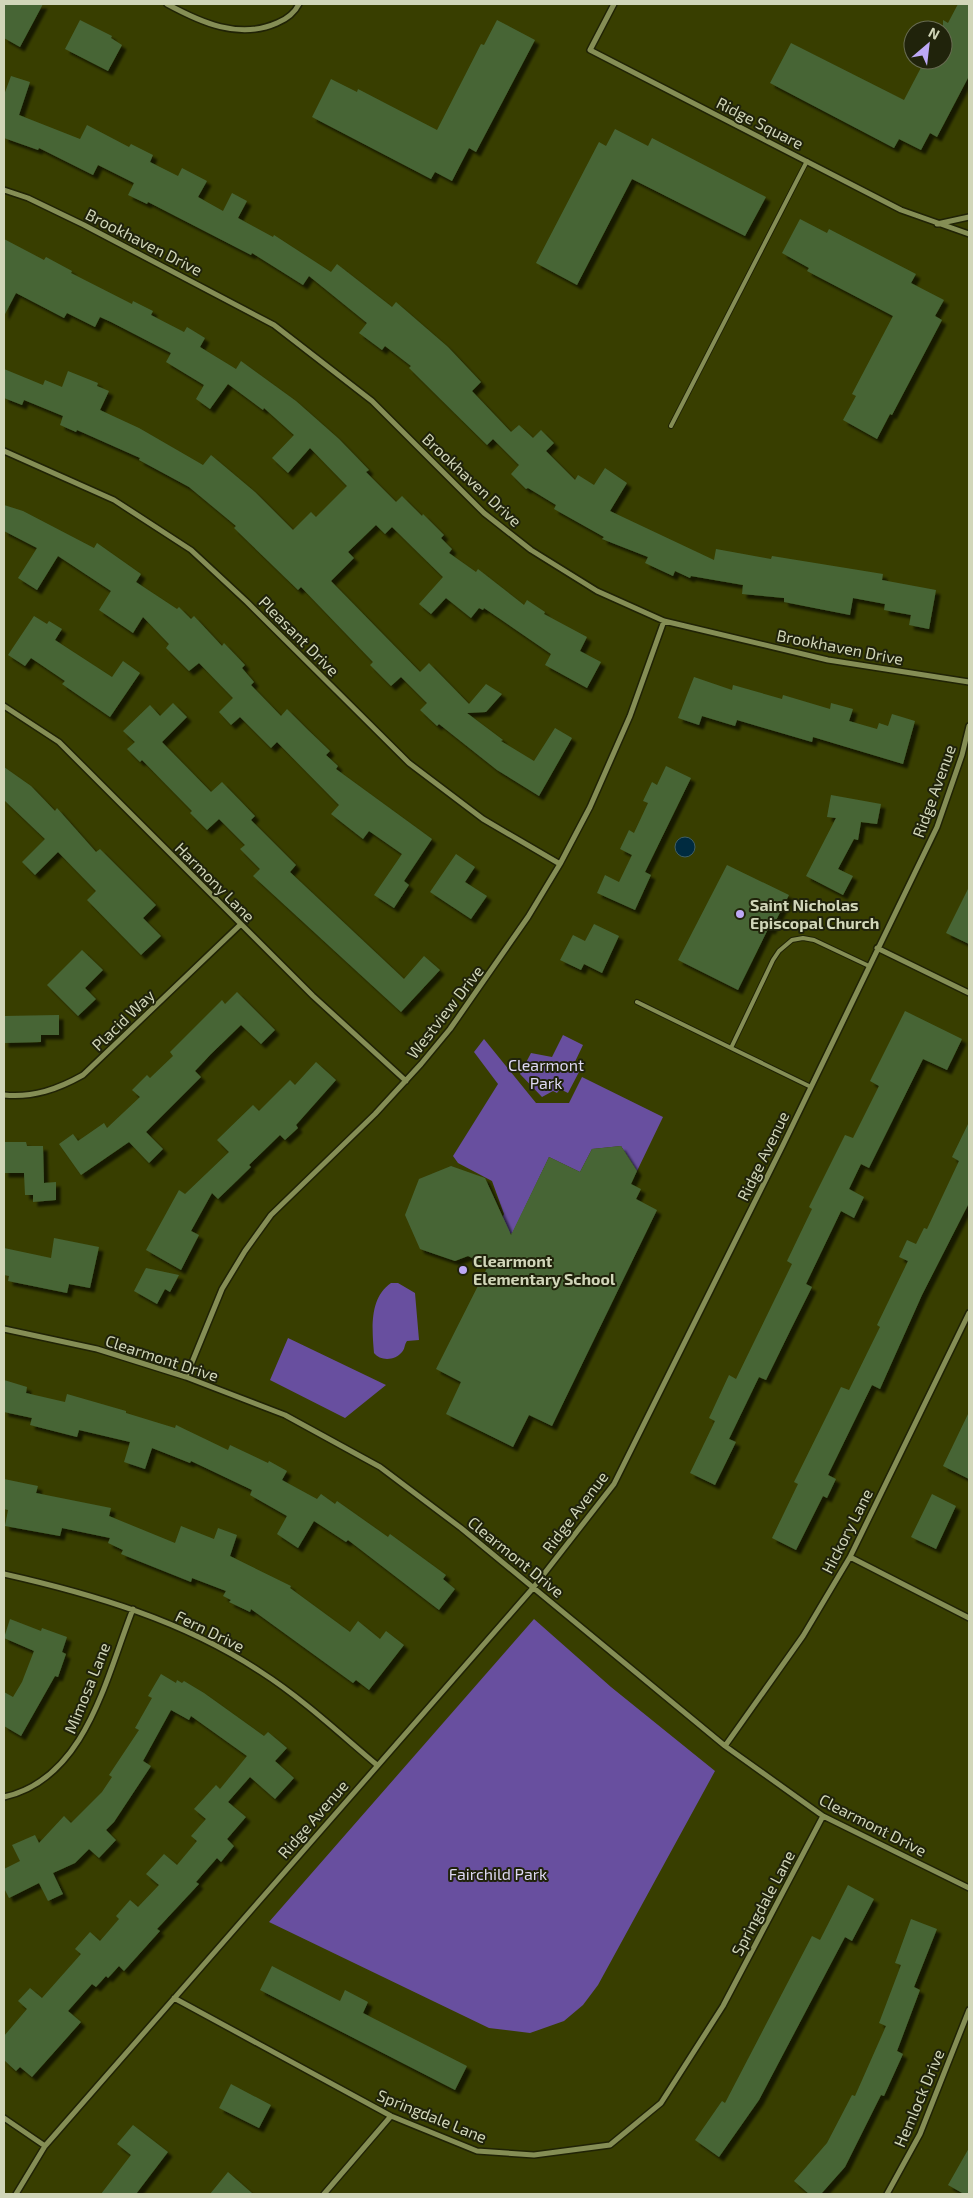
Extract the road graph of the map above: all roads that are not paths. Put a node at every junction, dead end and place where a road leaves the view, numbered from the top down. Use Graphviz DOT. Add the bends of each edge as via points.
graph roads {
  1 [pos="167,4"];
  2 [pos="299,4"];
  3 [pos="614,4"];
  4 [pos="807,161"];
  5 [pos="4,190"];
  6 [pos="969,217"];
  7 [pos="936,224"];
  8 [pos="969,234"];
  9 [pos="671,426"];
  10 [pos="4,451"];
  11 [pos="664,621"];
  12 [pos="969,682"];
  13 [pos="4,706"];
  14 [pos="969,726"];
  15 [pos="560,864"];
  16 [pos="240,925"];
  17 [pos="877,948"];
  18 [pos="869,966"];
  19 [pos="969,993"];
  20 [pos="637,1002"];
  21 [pos="731,1048"];
  22 [pos="406,1081"];
  23 [pos="810,1087"];
  24 [pos="4,1095"];
  25 [pos="969,1313"];
  26 [pos="4,1329"];
  27 [pos="186,1377"];
  28 [pos="850,1557"];
  29 [pos="4,1574"];
  30 [pos="533,1588"];
  31 [pos="133,1609"];
  32 [pos="969,1618"];
  33 [pos="725,1746"];
  34 [pos="377,1765"];
  35 [pos="4,1797"];
  36 [pos="823,1816"];
  37 [pos="969,1888"];
  38 [pos="174,1998"];
  39 [pos="969,2010"];
  40 [pos="390,2116"];
  41 [pos="4,2118"];
  42 [pos="46,2146"];
  43 [pos="16,2194"];
  44 [pos="324,2194"];
  45 [pos="888,2194"];
  1 -- 2 [label="street" via="220,27 245,30 283,20 295,13"];
  3 -- 4 [label="street, Ridge Square" via="590,50"];
  4 -- 7 [label="street, Ridge Square" via="901,210"];
  4 -- 9 [label="lane"];
  5 -- 11 [label="street, Brookhaven Drive" via="84,224 274,325 372,401 484,512 531,550 596,591"];
  6 -- 7 [label="street"];
  7 -- 8 [label="street, Ridge Square"];
  10 -- 15 [label="street, Pleasant Drive" via="114,500 191,550 409,763 484,819"];
  11 -- 12 [label="street, Brookhaven Drive" via="828,660"];
  11 -- 15 [label="street, Westview Drive" via="630,716 590,807"];
  13 -- 16 [label="street, Harmony Lane" via="59,742"];
  14 -- 17 [label="street, Ridge Avenue" via="937,827"];
  15 -- 22 [label="street, Westview Drive" via="488,976 450,1029"];
  16 -- 22 [label="street, Harmony Lane"];
  16 -- 24 [label="street, Placid Way" via="83,1074 68,1084 36,1095"];
  17 -- 18 [label="street, Ridge Avenue"];
  17 -- 19 [label="street"];
  18 -- 21 [label="lane" via="814,940 792,940 778,951"];
  18 -- 23 [label="street, Ridge Avenue"];
  20 -- 21 [label="lane"];
  21 -- 23 [label="lane"];
  22 -- 27 [label="street, Westview Drive" via="266,1222 244,1251 222,1289"];
  23 -- 30 [label="street, Ridge Avenue" via="614,1484"];
  25 -- 28 [label="street, Hickory Lane"];
  26 -- 27 [label="street, Clearmont Drive" via="97,1349"];
  27 -- 30 [label="street, Clearmont Drive" via="284,1415 380,1467"];
  28 -- 32 [label="street"];
  28 -- 33 [label="street, Hickory Lane" via="804,1636"];
  29 -- 31 [label="street, Fern Drive" via="72,1589"];
  30 -- 33 [label="street, Clearmont Drive"];
  30 -- 34 [label="street, Ridge Avenue"];
  31 -- 34 [label="street, Fern Drive" via="212,1644 261,1672 303,1702"];
  31 -- 35 [label="street, Mimosa Lane" via="78,1744 60,1766 24,1793"];
  33 -- 36 [label="street, Clearmont Drive"];
  34 -- 38 [label="street, Ridge Avenue"];
  36 -- 37 [label="street, Clearmont Drive"];
  36 -- 40 [label="street, Springdale Lane" via="722,2006 661,2103 610,2144 534,2155 477,2151"];
  38 -- 40 [label="street, Springdale Lane"];
  38 -- 42 [label="street, Ridge Avenue"];
  39 -- 45 [label="street, Hemlock Drive" via="920,2134"];
  40 -- 44 [label="street"];
  41 -- 42 [label="street"];
  42 -- 43 [label="street, Ridge Avenue"];
}
